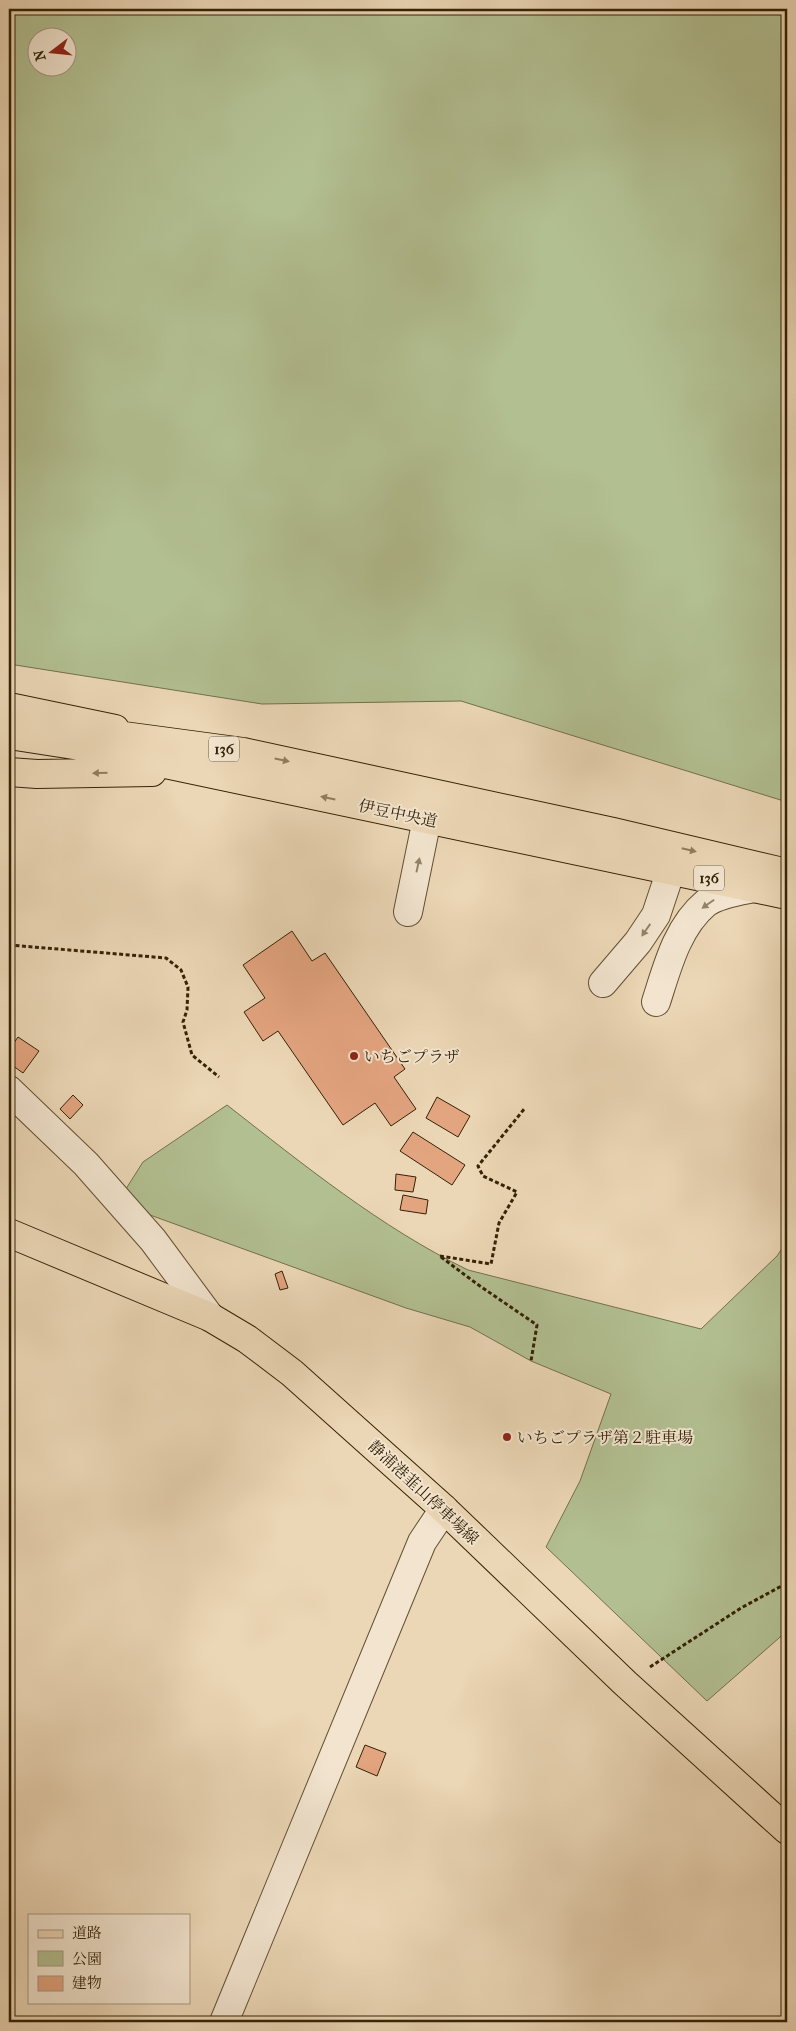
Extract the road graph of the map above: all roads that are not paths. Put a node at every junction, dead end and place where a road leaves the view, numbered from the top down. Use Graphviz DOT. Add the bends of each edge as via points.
graph roads {
  1 [pos="9,707"];
  2 [pos="9,719"];
  3 [pos="9,735"];
  4 [pos="243,752"];
  5 [pos="201,771"];
  6 [pos="9,772"];
  7 [pos="437,794"];
  8 [pos="468,801"];
  9 [pos="427,819"];
  10 [pos="664,869"];
  11 [pos="787,872"];
  12 [pos="754,888"];
  13 [pos="787,895"];
  14 [pos="408,912"];
  15 [pos="603,984"];
  16 [pos="656,1002"];
  17 [pos="9,1090"];
  18 [pos="9,1233"];
  19 [pos="210,1317"];
  20 [pos="444,1509"];
  21 [pos="787,1830"];
  22 [pos="224,2022"];
  1 -- 4 [label="main road"];
  2 -- 4 [label="main road, 伊豆中央道 / 136"];
  3 -- 5 [label="main road, 伊豆中央道 / 136"];
  4 -- 7 [label="main road, 伊豆中央道 / 136, one-way"];
  5 -- 6 [label="main road, one-way"];
  9 -- 5 [label="main road, 伊豆中央道 / 136, one-way"];
  7 -- 8 [label="main road, 伊豆中央道 / 136"];
  7 -- 9 [label="street"];
  8 -- 10 [label="street" via="477,815 658,856"];
  8 -- 11 [label="main road, 伊豆中央道 / 136, one-way"];
  9 -- 10 [label="main road, 伊豆中央道 / 136"];
  14 -- 9 [label="street, one-way"];
  10 -- 12 [label="main road, 伊豆中央道 / 136"];
  10 -- 15 [label="street, one-way" via="667,882 656,915"];
  12 -- 13 [label="main road, 伊豆中央道 / 136"];
  12 -- 16 [label="street, one-way" via="707,902 674,948"];
  17 -- 19 [label="street" via="86,1164 153,1240"];
  18 -- 19 [label="main road, 静浦港韮山停車場線"];
  19 -- 20 [label="main road, 静浦港韮山停車場線" via="247,1339 292,1373"];
  20 -- 21 [label="main road, 静浦港韮山停車場線" via="624,1683"];
  20 -- 22 [label="street" via="422,1542"];
}
